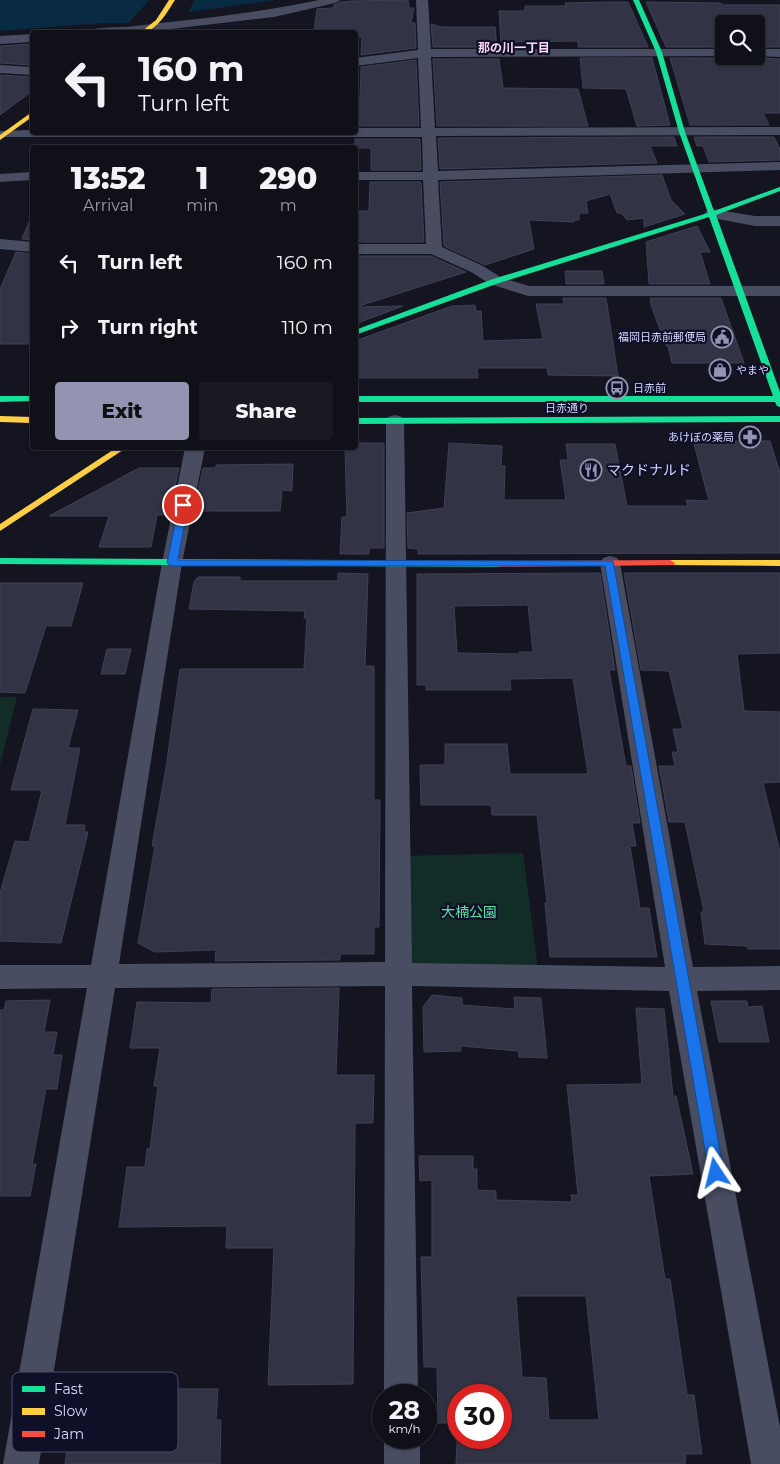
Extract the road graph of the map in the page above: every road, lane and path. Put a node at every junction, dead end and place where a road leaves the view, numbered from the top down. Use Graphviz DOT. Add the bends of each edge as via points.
graph roads {
  1 [pos="172,0"];
  2 [pos="335,0"];
  3 [pos="422,0"];
  4 [pos="636,0"];
  5 [pos="151,27"];
  6 [pos="132,30"];
  7 [pos="30,38"];
  8 [pos="0,40"];
  9 [pos="659,52"];
  10 [pos="425,53"];
  11 [pos="715,53"];
  12 [pos="765,53"];
  13 [pos="780,53"];
  14 [pos="358,62"];
  15 [pos="0,68"];
  16 [pos="30,71"];
  17 [pos="30,115"];
  18 [pos="780,131"];
  19 [pos="682,132"];
  20 [pos="428,133"];
  21 [pos="2,135"];
  22 [pos="206,141"];
  23 [pos="780,166"];
  24 [pos="696,167"];
  25 [pos="30,176"];
  26 [pos="358,176"];
  27 [pos="429,177"];
  28 [pos="0,178"];
  29 [pos="780,189"];
  30 [pos="712,214"];
  31 [pos="780,221"];
  32 [pos="0,244"];
  33 [pos="30,247"];
  34 [pos="358,249"];
  35 [pos="434,249"];
  36 [pos="496,281"];
  37 [pos="739,291"];
  38 [pos="780,291"];
  39 [pos="358,332"];
  40 [pos="0,399"];
  41 [pos="30,399"];
  42 [pos="358,399"];
  43 [pos="779,401"];
  44 [pos="780,419"];
  45 [pos="0,420"];
  46 [pos="30,420"];
  47 [pos="358,421"];
  48 [pos="395,421"];
  49 [pos="117,450"];
  50 [pos="195,450"];
  51 [pos="0,528"];
  52 [pos="0,561"];
  53 [pos="172,563"];
  54 [pos="610,563"];
  55 [pos="780,563"];
  56 [pos="395,564"];
  57 [pos="398,974"];
  58 [pos="104,977"];
  59 [pos="0,978"];
  60 [pos="780,978"];
  61 [pos="681,979"];
  62 [pos="37,1372"];
  63 [pos="401,1384"];
  64 [pos="402,1449"];
  65 [pos="402,1464"];
  66 [pos="769,1464"];
  1 -- 5 [label="street"];
  2 -- 5 [label="street" via="274,13"];
  3 -- 10 [label="street"];
  4 -- 9 [label="street"];
  5 -- 6 [label="street"];
  7 -- 8 [label="street"];
  9 -- 10 [label="street"];
  9 -- 11 [label="street"];
  9 -- 19 [label="street"];
  10 -- 14 [label="street"];
  10 -- 20 [label="street"];
  12 -- 13 [label="street"];
  15 -- 16 [label="street"];
  17 -- 21 [label="street"];
  18 -- 19 [label="street"];
  19 -- 20 [label="street"];
  19 -- 24 [label="street"];
  20 -- 22 [label="street"];
  20 -- 27 [label="street"];
  21 -- 22 [label="street"];
  23 -- 24 [label="street"];
  24 -- 27 [label="street"];
  24 -- 30 [label="street"];
  25 -- 28 [label="street"];
  26 -- 27 [label="street"];
  27 -- 35 [label="street"];
  29 -- 30 [label="street"];
  30 -- 31 [label="street" via="755,221"];
  30 -- 36 [label="street"];
  30 -- 37 [label="street"];
  32 -- 33 [label="street"];
  34 -- 35 [label="street"];
  35 -- 36 [label="street"];
  36 -- 37 [label="street" via="528,291"];
  36 -- 39 [label="street"];
  37 -- 38 [label="street"];
  37 -- 43 [label="street"];
  40 -- 41 [label="street"];
  42 -- 43 [label="street, 日赤通り"];
  44 -- 48 [label="street, 日赤通り"];
  45 -- 46 [label="street"];
  47 -- 48 [label="street, 日赤通り"];
  48 -- 56 [label="street"];
  49 -- 51 [label="street"];
  50 -- 53 [label="street"];
  52 -- 53 [label="street"];
  53 -- 56 [label="street"];
  53 -- 58 [label="street"];
  54 -- 55 [label="street"];
  54 -- 56 [label="street"];
  54 -- 61 [label="street"];
  56 -- 57 [label="street"];
  57 -- 58 [label="street"];
  57 -- 61 [label="street"];
  57 -- 63 [label="street"];
  58 -- 59 [label="street"];
  58 -- 62 [label="street"];
  60 -- 61 [label="street"];
  61 -- 66 [label="street"];
  64 -- 65 [label="street"];
}
